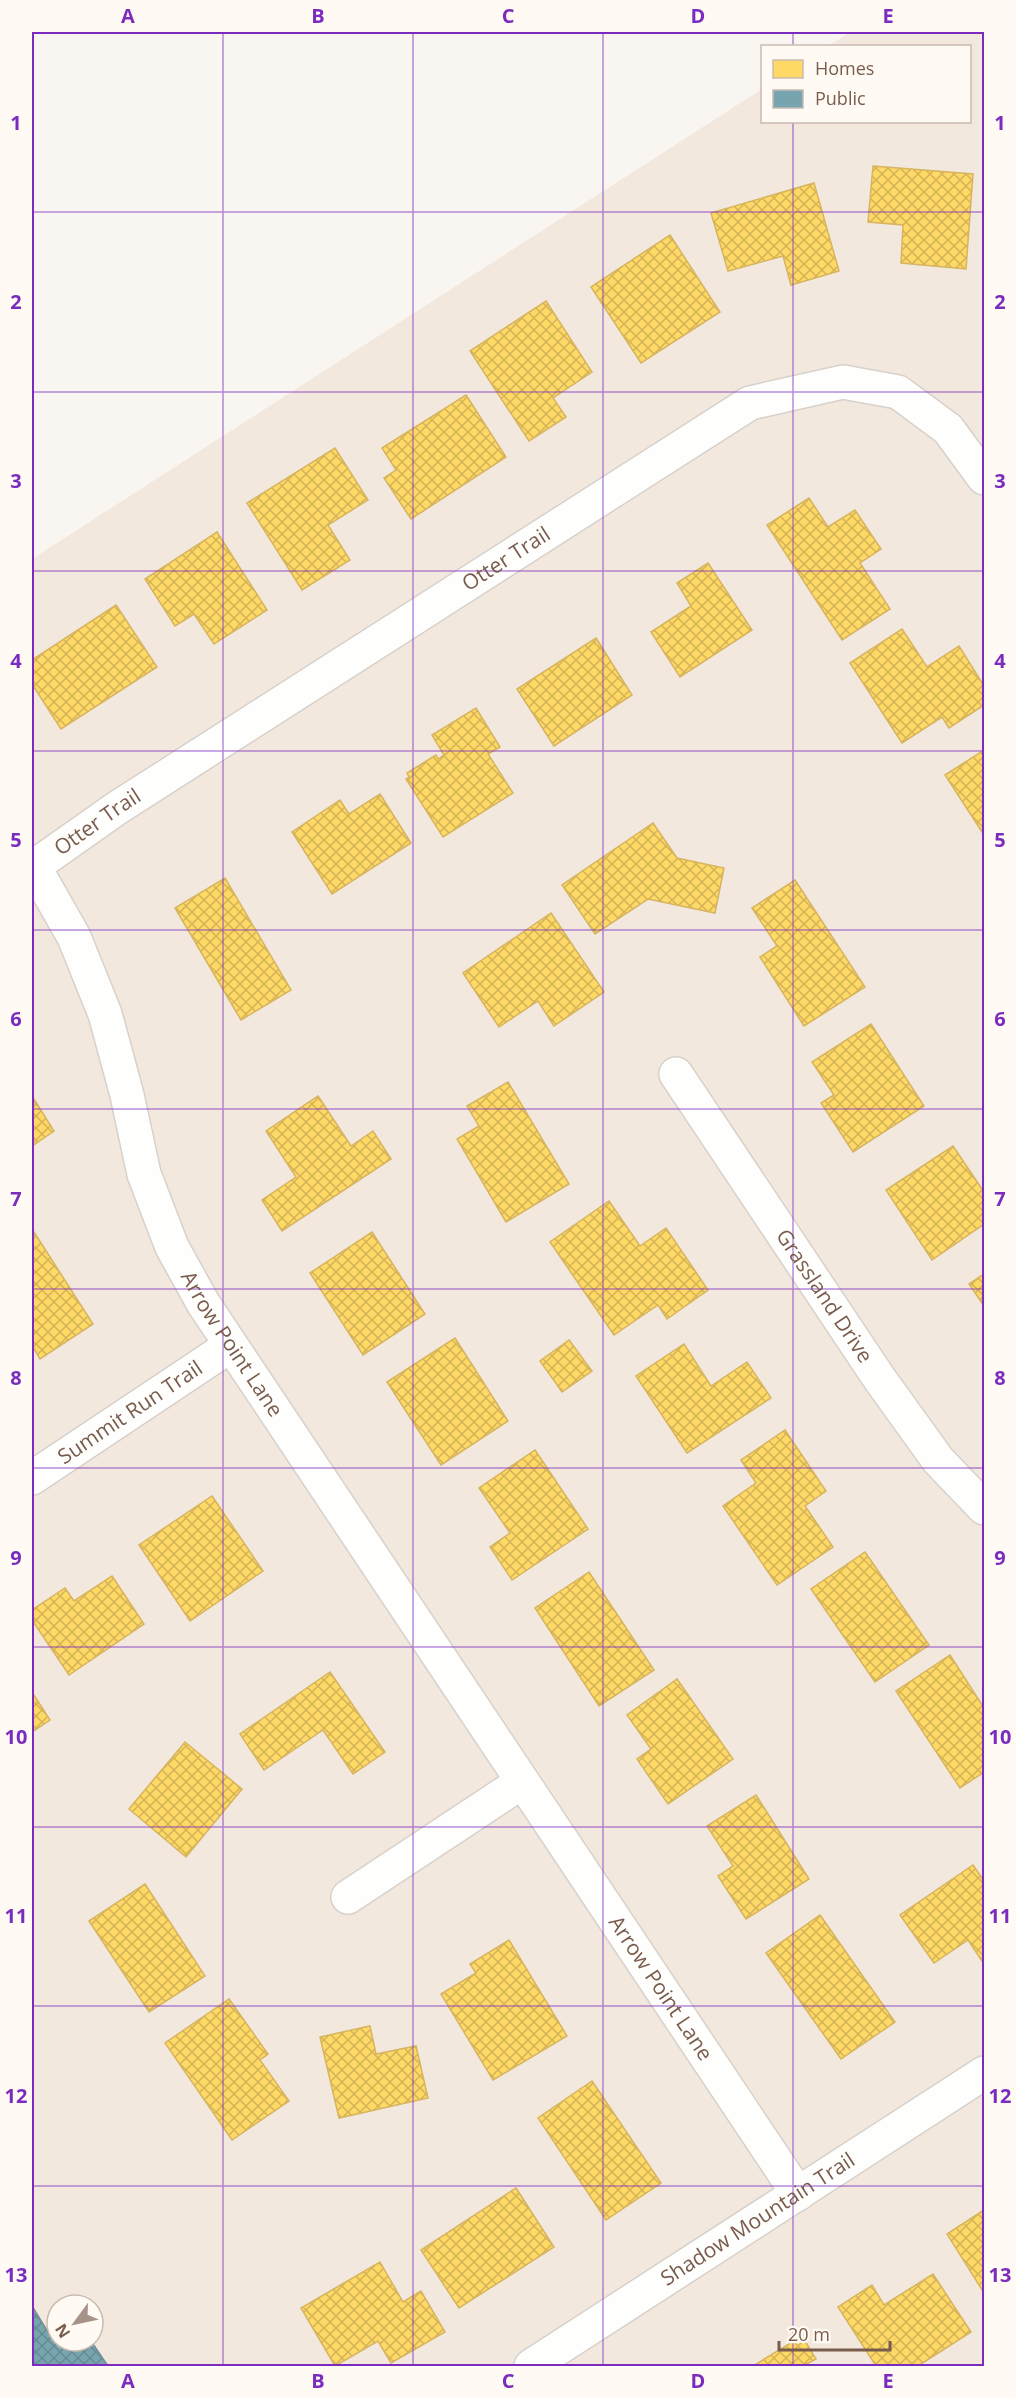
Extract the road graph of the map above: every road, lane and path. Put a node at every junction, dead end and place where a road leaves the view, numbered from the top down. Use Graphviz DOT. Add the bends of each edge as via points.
graph roads {
  1 [pos="984,478"];
  2 [pos="32,866"];
  3 [pos="676,1074"];
  4 [pos="230,1346"];
  5 [pos="32,1478"];
  6 [pos="984,1508"];
  7 [pos="522,1782"];
  8 [pos="348,1897"];
  9 [pos="984,2073"];
  10 [pos="798,2194"];
  11 [pos="531,2367"];
  1 -- 2 [label="street, Otter Trail" via="948,429 898,392 843,382 750,404"];
  2 -- 4 [label="street, Arrow Point Lane" via="74,937 105,1014 144,1174 172,1247"];
  3 -- 6 [label="street, Grassland Drive" via="879,1378 938,1460"];
  4 -- 5 [label="street, Summit Run Trail"];
  4 -- 7 [label="street, Arrow Point Lane"];
  7 -- 8 [label="street"];
  7 -- 10 [label="street, Arrow Point Lane"];
  9 -- 10 [label="street, Shadow Mountain Trail"];
  10 -- 11 [label="street, Shadow Mountain Trail"];
}
